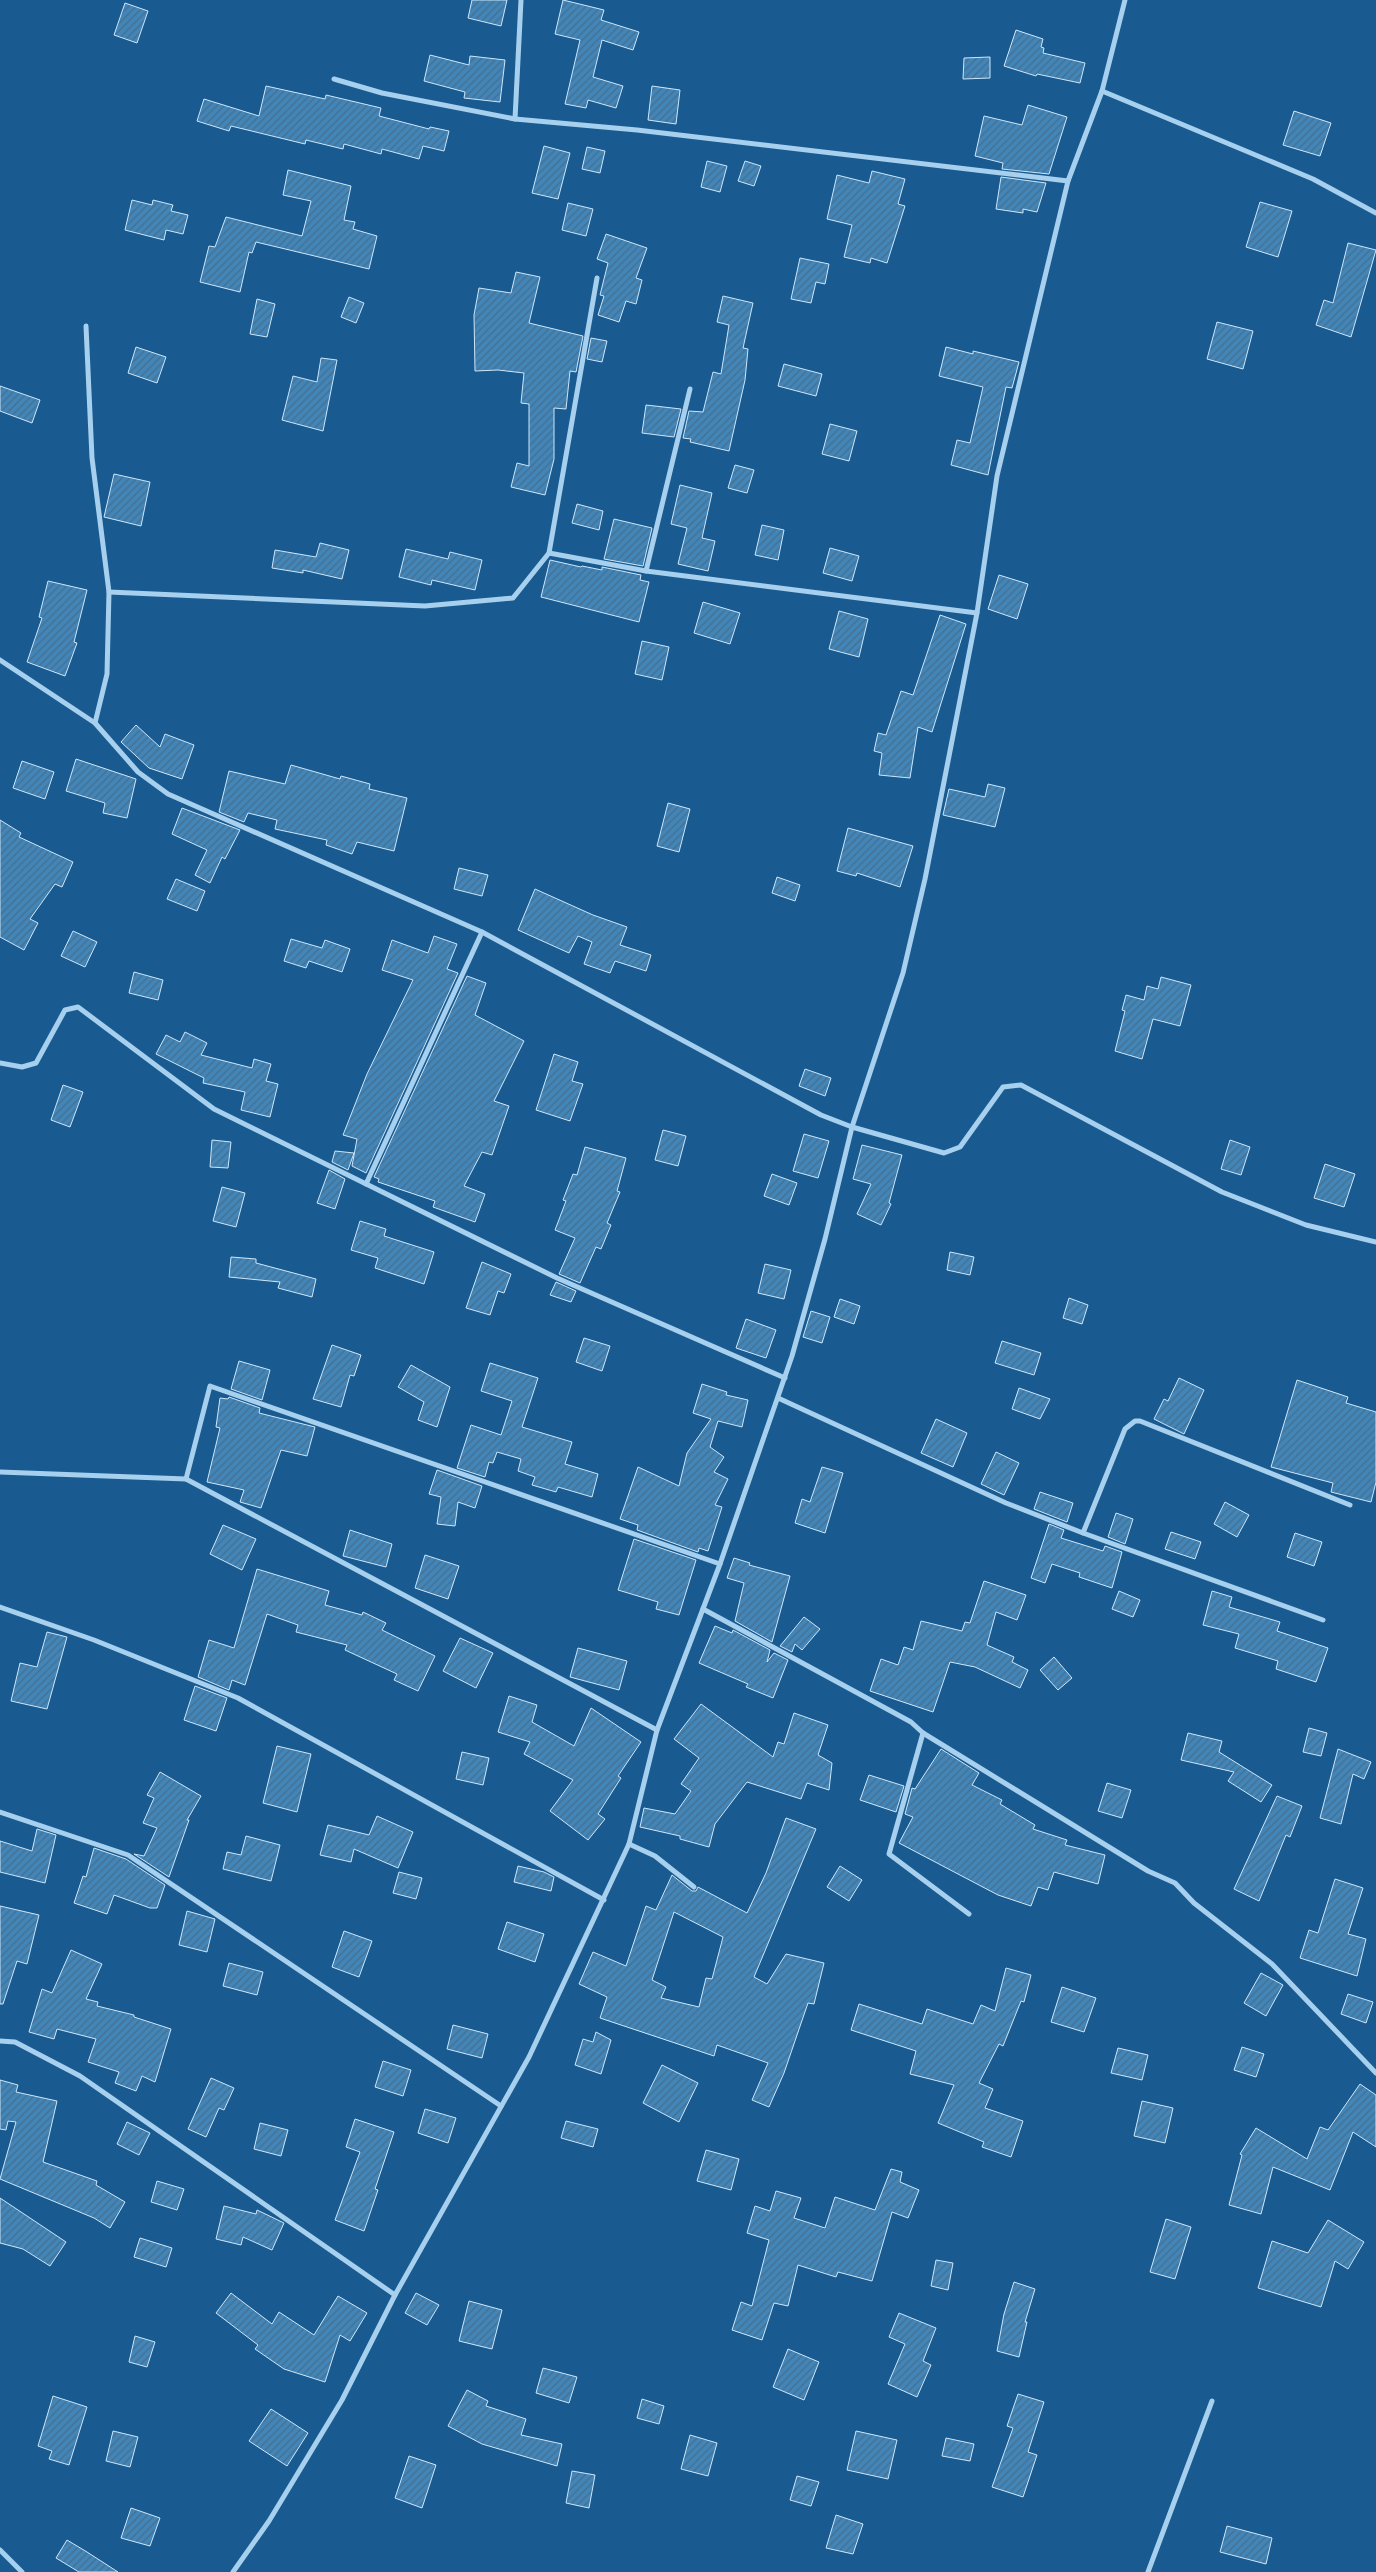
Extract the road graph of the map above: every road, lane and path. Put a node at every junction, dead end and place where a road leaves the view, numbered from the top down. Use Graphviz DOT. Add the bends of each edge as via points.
graph roads {
  1 [pos="521,0"];
  2 [pos="1125,0"];
  3 [pos="334,79"];
  4 [pos="1102,91"];
  5 [pos="515,119"];
  6 [pos="1068,181"];
  7 [pos="1376,213"];
  8 [pos="597,278"];
  9 [pos="86,326"];
  10 [pos="690,389"];
  11 [pos="549,552"];
  12 [pos="646,571"];
  13 [pos="109,592"];
  14 [pos="977,613"];
  15 [pos="0,660"];
  16 [pos="95,722"];
  17 [pos="482,932"];
  18 [pos="0,1063"];
  19 [pos="852,1127"];
  20 [pos="366,1184"];
  21 [pos="1376,1242"];
  22 [pos="784,1378"];
  23 [pos="778,1398"];
  24 [pos="0,1472"];
  25 [pos="186,1479"];
  26 [pos="1350,1506"];
  27 [pos="1083,1533"];
  28 [pos="720,1564"];
  29 [pos="0,1607"];
  30 [pos="703,1609"];
  31 [pos="1324,1620"];
  32 [pos="656,1730"];
  33 [pos="923,1733"];
  34 [pos="0,1812"];
  35 [pos="629,1844"];
  36 [pos="694,1887"];
  37 [pos="604,1900"];
  38 [pos="969,1914"];
  39 [pos="0,2041"];
  40 [pos="1376,2073"];
  41 [pos="501,2106"];
  42 [pos="395,2295"];
  43 [pos="1212,2401"];
  44 [pos="0,2550"];
  45 [pos="22,2572"];
  46 [pos="233,2572"];
  47 [pos="1148,2572"];
  1 -- 5 [label="street"];
  2 -- 4 [label="street"];
  3 -- 5 [label="street" via="382,93"];
  4 -- 6 [label="street"];
  4 -- 7 [label="street" via="1312,179"];
  5 -- 6 [label="street" via="637,130"];
  6 -- 14 [label="street" via="997,476"];
  8 -- 11 [label="street"];
  9 -- 13 [label="street" via="92,458"];
  10 -- 12 [label="street"];
  11 -- 12 [label="street"];
  11 -- 13 [label="street" via="513,598 425,606"];
  12 -- 14 [label="street"];
  13 -- 16 [label="street" via="107,674"];
  14 -- 19 [label="street" via="925,879 903,973"];
  15 -- 16 [label="street"];
  16 -- 17 [label="street" via="138,772 168,794"];
  17 -- 19 [label="street" via="822,1115"];
  17 -- 20 [label="street"];
  18 -- 20 [label="street" via="22,1067 36,1063 65,1010 78,1007 214,1110"];
  19 -- 21 [label="street" via="944,1153 960,1147 1003,1087 1021,1085 1222,1192 1306,1225"];
  19 -- 22 [label="street" via="825,1238"];
  20 -- 22 [label="street" via="557,1278"];
  22 -- 23 [label="street"];
  23 -- 27 [label="street" via="1006,1502"];
  23 -- 28 [label="street"];
  24 -- 25 [label="street"];
  25 -- 28 [label="street" via="210,1386"];
  25 -- 32 [label="street"];
  26 -- 27 [label="street" via="1135,1421 1125,1429"];
  27 -- 31 [label="street"];
  28 -- 30 [label="street"];
  29 -- 37 [label="street" via="94,1640 238,1698"];
  30 -- 32 [label="street"];
  30 -- 33 [label="street" via="911,1722"];
  32 -- 35 [label="street"];
  33 -- 38 [label="street" via="889,1854"];
  33 -- 40 [label="street" via="1148,1871 1175,1882 1194,1903 1272,1964"];
  34 -- 41 [label="street" via="128,1855"];
  35 -- 36 [label="street" via="655,1856"];
  35 -- 37 [label="street"];
  37 -- 41 [label="street" via="529,2057"];
  39 -- 42 [label="street" via="15,2042 80,2076"];
  41 -- 42 [label="street"];
  42 -- 46 [label="street" via="342,2400 269,2521"];
  43 -- 47 [label="street"];
  44 -- 45 [label="street"];
}
